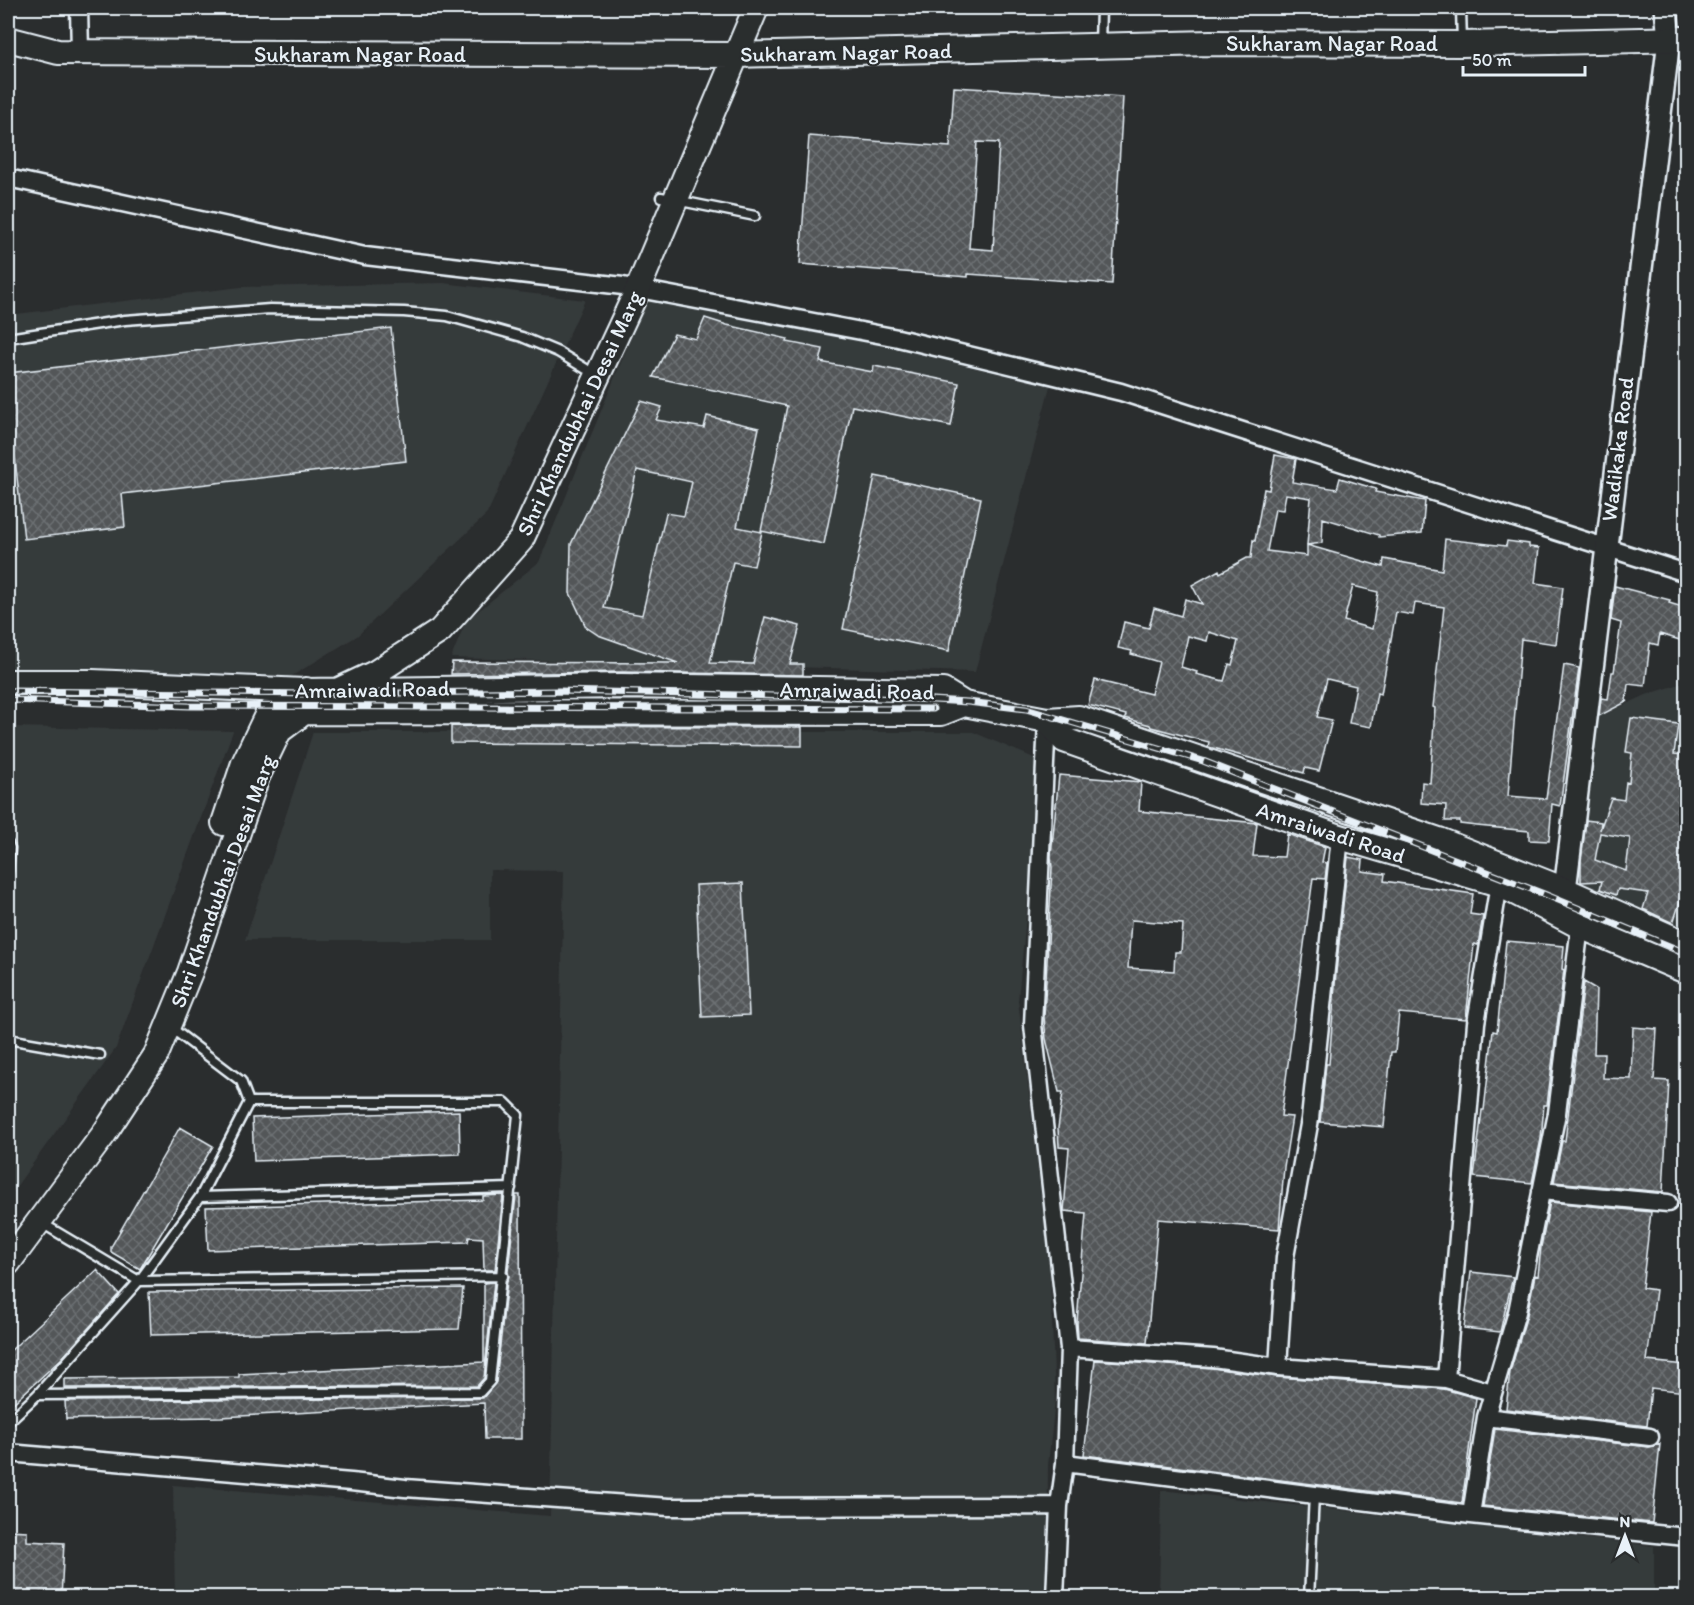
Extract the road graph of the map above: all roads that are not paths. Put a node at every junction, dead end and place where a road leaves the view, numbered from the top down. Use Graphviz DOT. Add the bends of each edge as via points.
graph roads {
  1 [pos="78,8"];
  2 [pos="743,8"];
  3 [pos="756,8"];
  4 [pos="1101,8"];
  5 [pos="1461,8"];
  6 [pos="1665,8"];
  7 [pos="8,39"];
  8 [pos="1678,39"];
  9 [pos="1462,44"];
  10 [pos="1100,46"];
  11 [pos="80,52"];
  12 [pos="728,55"];
  13 [pos="8,178"];
  14 [pos="668,199"];
  15 [pos="755,216"];
  16 [pos="630,288"];
  17 [pos="8,338"];
  18 [pos="586,369"];
  19 [pos="1605,547"];
  20 [pos="1686,573"];
  21 [pos="8,682"];
  22 [pos="228,688"];
  23 [pos="342,689"];
  24 [pos="304,702"];
  25 [pos="964,704"];
  26 [pos="268,713"];
  27 [pos="1047,720"];
  28 [pos="244,789"];
  29 [pos="1340,837"];
  30 [pos="8,844"];
  31 [pos="8,871"];
  32 [pos="1499,885"];
  33 [pos="1565,890"];
  34 [pos="1580,926"];
  35 [pos="1686,944"];
  36 [pos="1686,971"];
  37 [pos="168,1026"];
  38 [pos="8,1039"];
  39 [pos="100,1055"];
  40 [pos="249,1102"];
  41 [pos="511,1188"];
  42 [pos="1540,1191"];
  43 [pos="200,1197"];
  44 [pos="1668,1203"];
  45 [pos="40,1222"];
  46 [pos="8,1239"];
  47 [pos="8,1263"];
  48 [pos="503,1276"];
  49 [pos="139,1281"];
  50 [pos="1069,1348"];
  51 [pos="1278,1367"];
  52 [pos="1446,1379"];
  53 [pos="1492,1392"];
  54 [pos="37,1395"];
  55 [pos="1485,1417"];
  56 [pos="8,1422"];
  57 [pos="1650,1437"];
  58 [pos="8,1453"];
  59 [pos="1065,1463"];
  60 [pos="1314,1495"];
  61 [pos="1059,1506"];
  62 [pos="1471,1515"];
  63 [pos="1686,1537"];
  64 [pos="1055,1598"];
  65 [pos="1309,1598"];
  1 -- 11 [label="street"];
  2 -- 12 [label="main road, Shri Khandubhai Desai Marg"];
  3 -- 12 [label="main road, Shri Khandubhai Desai Marg"];
  4 -- 10 [label="lane"];
  5 -- 9 [label="lane"];
  6 -- 8 [label="street, Wadikaka Road"];
  7 -- 11 [label="main road, Sukharam Nagar Road" via="58,52"];
  8 -- 9 [label="main road, Sukharam Nagar Road"];
  8 -- 19 [label="street, Wadikaka Road"];
  9 -- 10 [label="main road, Sukharam Nagar Road"];
  10 -- 12 [label="main road, Sukharam Nagar Road"];
  11 -- 12 [label="main road, Sukharam Nagar Road"];
  12 -- 14 [label="main road, Shri Khandubhai Desai Marg"];
  13 -- 16 [label="street" via="365,256"];
  14 -- 15 [label="lane"];
  14 -- 16 [label="main road, Shri Khandubhai Desai Marg"];
  16 -- 18 [label="main road, Shri Khandubhai Desai Marg"];
  16 -- 19 [label="street" via="898,338 1121,392"];
  16 -- 23 [label="main road, Shri Khandubhai Desai Marg" via="521,540 440,631 375,673"];
  17 -- 18 [label="lane" via="125,320 270,309 404,312 447,316 522,337"];
  18 -- 24 [label="main road, Shri Khandubhai Desai Marg" via="508,534 430,622"];
  19 -- 20 [label="street"];
  19 -- 33 [label="street, Wadikaka Road"];
  21 -- 22 [label="main road, Amraiwadi Road"];
  22 -- 24 [label="main road, Amraiwadi Road"];
  22 -- 26 [label="main road"];
  23 -- 24 [label="main road, Shri Khandubhai Desai Marg"];
  23 -- 25 [label="main road, Amraiwadi Road" via="621,686 936,690"];
  24 -- 25 [label="main road" via="375,711 941,713"];
  24 -- 26 [label="main road"];
  24 -- 28 [label="main road, Shri Khandubhai Desai Marg" via="279,731"];
  25 -- 27 [label="main road, Amraiwadi Road"];
  26 -- 28 [label="main road, Shri Khandubhai Desai Marg" via="244,763"];
  27 -- 29 [label="main road, Amraiwadi Road" via="1064,740"];
  27 -- 33 [label="main road" via="1079,718 1439,840"];
  27 -- 50 [label="street" via="1034,1025"];
  28 -- 37 [label="main road, Shri Khandubhai Desai Marg" via="190,972"];
  28 -- 46 [label="main road, Shri Khandubhai Desai Marg" via="176,971 141,1049 65,1165"];
  29 -- 32 [label="main road, Amraiwadi Road"];
  29 -- 51 [label="street" via="1310,1119 1285,1257"];
  30 -- 31 [label="lane"];
  32 -- 34 [label="main road, Amraiwadi Road"];
  32 -- 52 [label="street" via="1476,1023"];
  33 -- 35 [label="main road"];
  34 -- 36 [label="main road, Amraiwadi Road"];
  34 -- 42 [label="street" via="1557,1113"];
  37 -- 40 [label="lane" via="241,1081"];
  37 -- 45 [label="main road, Shri Khandubhai Desai Marg" via="150,1065"];
  38 -- 39 [label="lane"];
  40 -- 41 [label="lane" via="505,1102 518,1115"];
  40 -- 43 [label="lane"];
  41 -- 43 [label="lane"];
  41 -- 48 [label="lane"];
  42 -- 44 [label="street"];
  42 -- 53 [label="street" via="1518,1312"];
  43 -- 49 [label="lane"];
  45 -- 47 [label="main road, Shri Khandubhai Desai Marg"];
  45 -- 49 [label="lane"];
  48 -- 49 [label="lane"];
  48 -- 54 [label="lane" via="490,1381 480,1392"];
  49 -- 54 [label="lane"];
  50 -- 51 [label="street" via="1213,1358"];
  50 -- 59 [label="street"];
  51 -- 52 [label="street"];
  52 -- 53 [label="street"];
  53 -- 55 [label="street"];
  54 -- 56 [label="lane"];
  55 -- 57 [label="street"];
  55 -- 62 [label="street"];
  58 -- 61 [label="street" via="669,1507"];
  59 -- 60 [label="street"];
  59 -- 61 [label="street"];
  60 -- 62 [label="street"];
  60 -- 65 [label="lane"];
  61 -- 64 [label="street"];
  62 -- 63 [label="street"];
}
